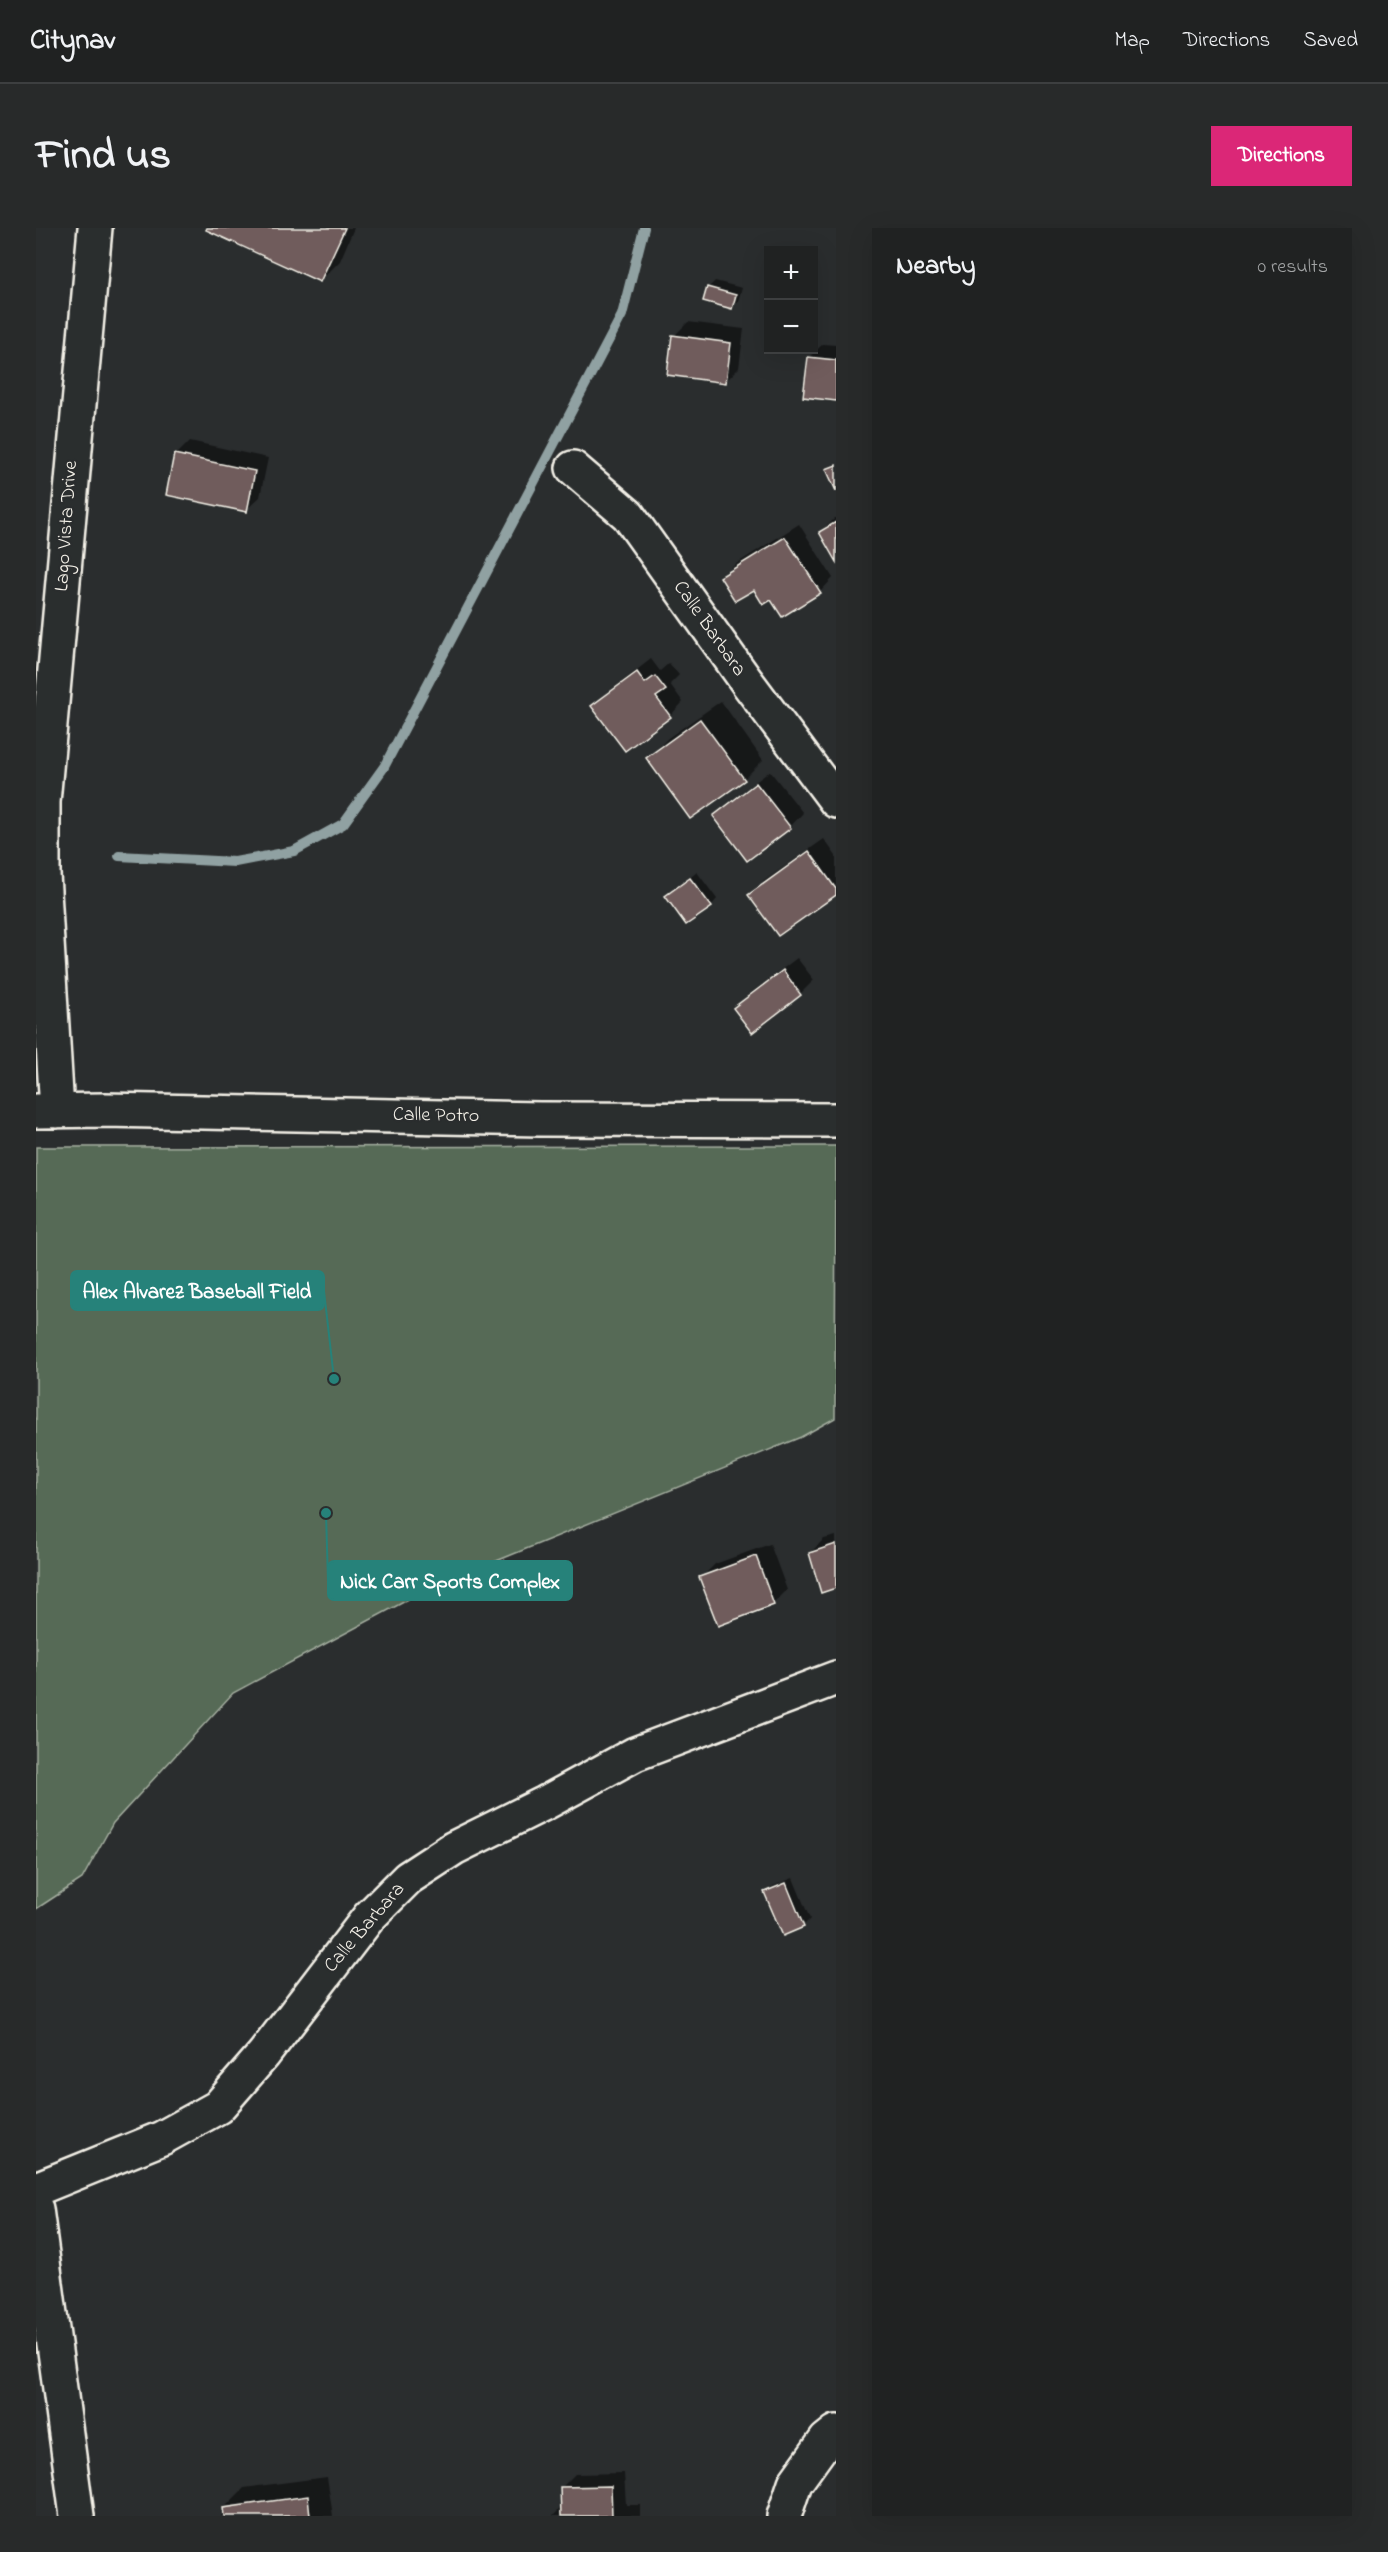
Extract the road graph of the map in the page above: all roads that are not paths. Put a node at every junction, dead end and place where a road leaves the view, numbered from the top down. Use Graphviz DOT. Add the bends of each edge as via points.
graph roads {
  1 [pos="95,228"];
  2 [pos="573,468"];
  3 [pos="836,801"];
  4 [pos="47,1111"];
  5 [pos="836,1120"];
  6 [pos="836,1678"];
  7 [pos="36,2189"];
  8 [pos="36,2209"];
  9 [pos="836,2432"];
  10 [pos="77,2516"];
  11 [pos="784,2516"];
  1 -- 4 [label="street, Lago Vista Drive" via="43,802"];
  2 -- 3 [label="street, Calle Barbara" via="628,514"];
  4 -- 5 [label="street, Calle Potro"];
  6 -- 7 [label="street, Calle Barbara" via="635,1754 454,1848 408,1878 369,1917 264,2054 218,2107 162,2138"];
  8 -- 10 [label="street"];
  9 -- 11 [label="street" via="795,2483"];
}
